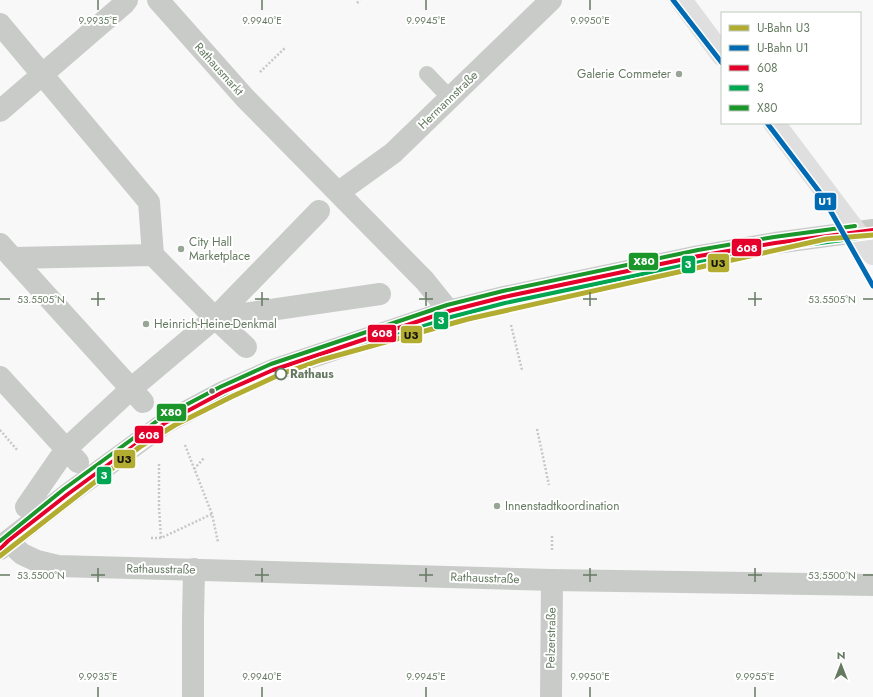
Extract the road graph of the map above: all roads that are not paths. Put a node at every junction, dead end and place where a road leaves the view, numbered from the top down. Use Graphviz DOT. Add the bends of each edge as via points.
graph roads {
  1 [pos="127,0"];
  2 [pos="158,0"];
  3 [pos="551,0"];
  4 [pos="681,0"];
  5 [pos="0,24"];
  6 [pos="721,54"];
  7 [pos="42,74"];
  8 [pos="427,74"];
  9 [pos="450,98"];
  10 [pos="0,111"];
  11 [pos="775,124"];
  12 [pos="339,192"];
  13 [pos="319,211"];
  14 [pos="864,231"];
  15 [pos="6,251"];
  16 [pos="873,254"];
  17 [pos="153,255"];
  18 [pos="380,294"];
  19 [pos="449,310"];
  20 [pos="215,318"];
  21 [pos="246,347"];
  22 [pos="1,380"];
  23 [pos="138,395"];
  24 [pos="72,456"];
  25 [pos="26,507"];
  26 [pos="4,545"];
  27 [pos="194,569"];
  28 [pos="552,580"];
  29 [pos="873,585"];
  30 [pos="193,697"];
  31 [pos="551,697"];
  1 -- 7 [label="street"];
  2 -- 12 [label="street, Rathausmarkt" via="240,92"];
  3 -- 9 [label="street, Hermannstraße"];
  4 -- 6 [label="street"];
  5 -- 7 [label="street"];
  7 -- 10 [label="street"];
  7 -- 17 [label="street" via="149,202"];
  8 -- 9 [label="lane"];
  9 -- 12 [label="street, Hermannstraße" via="393,153"];
  11 -- 14 [label="street"];
  12 -- 19 [label="street, Rathausmarkt" via="425,281"];
  13 -- 20 [label="street"];
  14 -- 16 [label="street"];
  14 -- 19 [label="street" via="699,256"];
  15 -- 17 [label="street"];
  15 -- 23 [label="street"];
  17 -- 20 [label="street"];
  18 -- 20 [label="street"];
  19 -- 26 [label="street" via="274,370 223,392 165,423"];
  20 -- 21 [label="street"];
  20 -- 23 [label="street"];
  22 -- 24 [label="street"];
  23 -- 24 [label="street"];
  24 -- 25 [label="street"];
  26 -- 27 [label="street, Rathausstraße" via="37,562 58,566"];
  27 -- 28 [label="street, Rathausstraße"];
  27 -- 30 [label="street"];
  28 -- 29 [label="street, Rathausstraße"];
  28 -- 31 [label="street, Pelzerstraße"];
}
